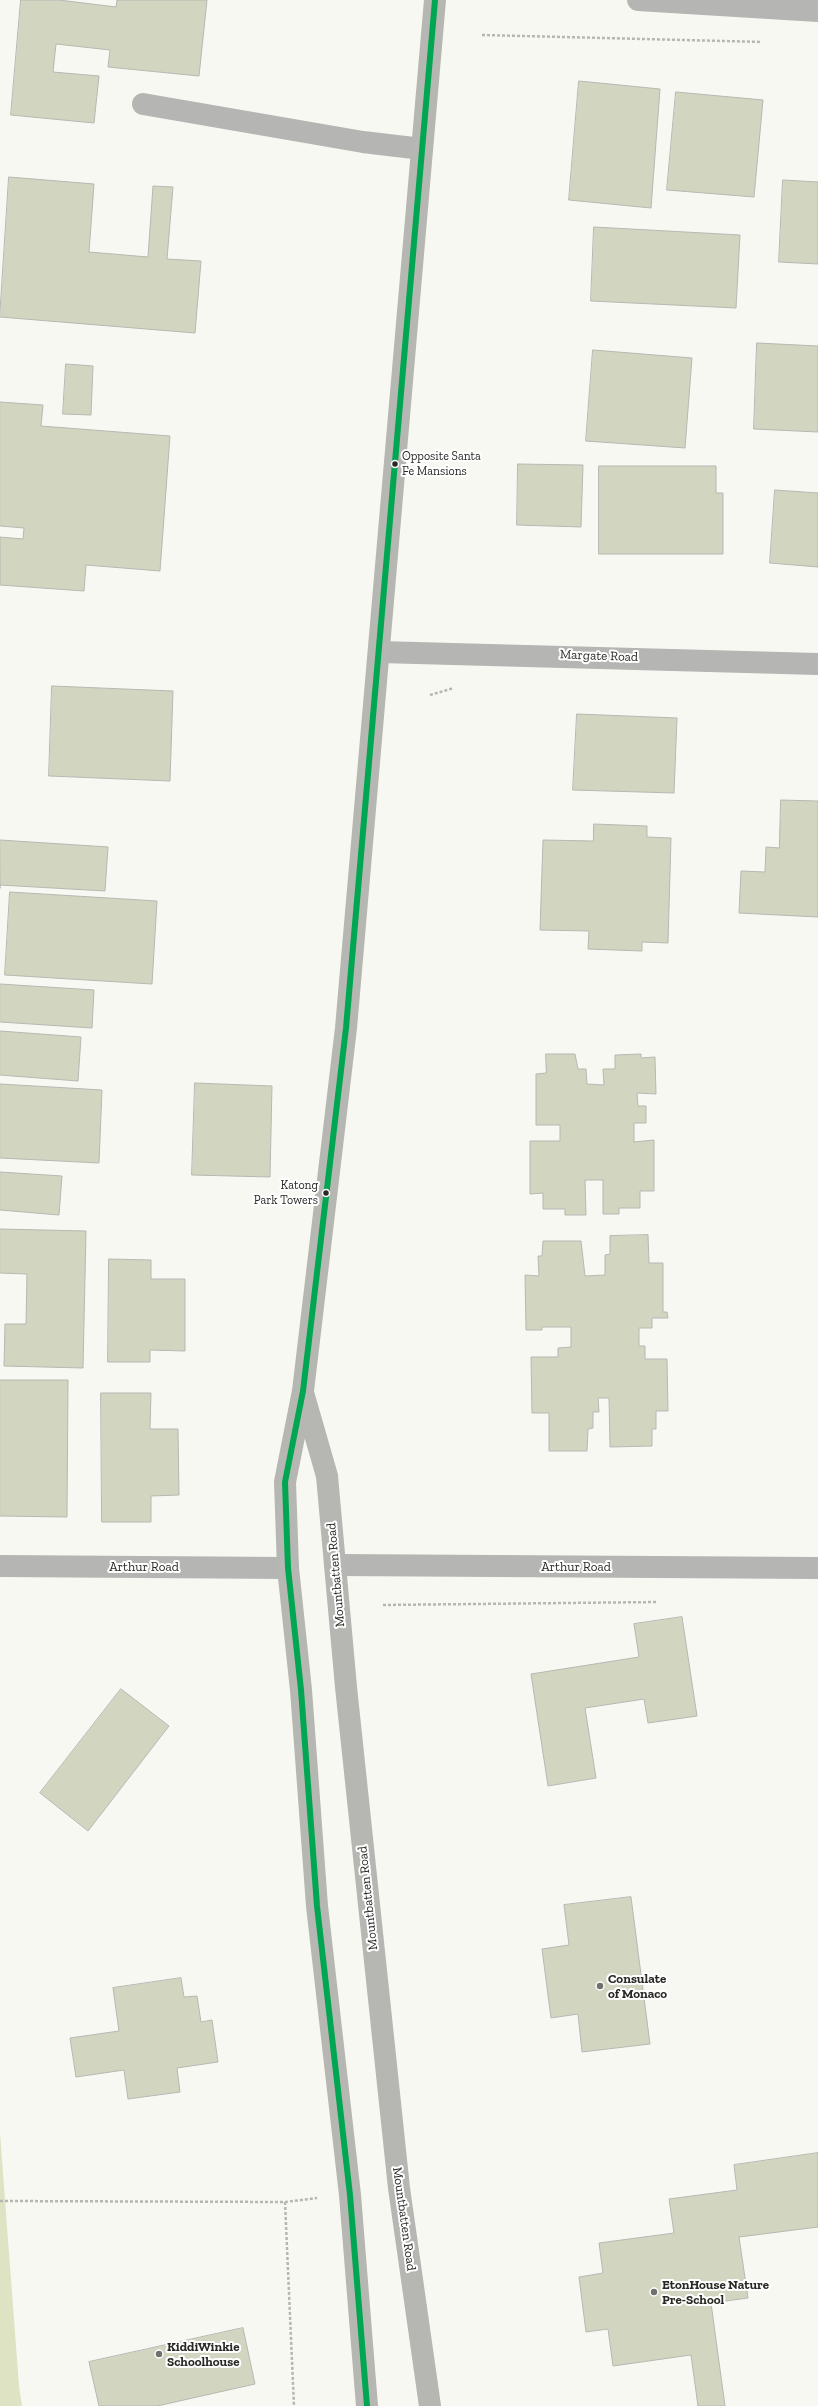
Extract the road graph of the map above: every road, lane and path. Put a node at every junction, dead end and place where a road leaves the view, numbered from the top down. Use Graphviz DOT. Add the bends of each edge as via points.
graph roads {
  1 [pos="435,0"];
  2 [pos="638,0"];
  3 [pos="812,7"];
  4 [pos="482,34"];
  5 [pos="763,42"];
  6 [pos="143,104"];
  7 [pos="422,149"];
  8 [pos="380,652"];
  9 [pos="818,664"];
  10 [pos="303,1391"];
  11 [pos="335,1565"];
  12 [pos="0,1566"];
  13 [pos="288,1568"];
  14 [pos="818,1568"];
  15 [pos="660,1602"];
  16 [pos="383,1605"];
  17 [pos="350,2195"];
  18 [pos="0,2201"];
  19 [pos="285,2202"];
  20 [pos="294,2406"];
  21 [pos="367,2406"];
  22 [pos="430,2406"];
  1 -- 7 [label="main road, Mountbatten Road"];
  2 -- 3 [label="street"];
  4 -- 5 [label="path"];
  6 -- 7 [label="street" via="363,142"];
  7 -- 8 [label="main road, Mountbatten Road"];
  8 -- 9 [label="street, Margate Road"];
  8 -- 10 [label="main road, Mountbatten Road" via="346,1028"];
  10 -- 11 [label="main road, Mountbatten Road" via="327,1476"];
  10 -- 13 [label="main road, Mountbatten Road" via="285,1482"];
  11 -- 14 [label="street, Arthur Road"];
  11 -- 22 [label="main road, Mountbatten Road" via="347,1703 398,2180"];
  12 -- 13 [label="street, Arthur Road"];
  13 -- 17 [label="main road, Mountbatten Road" via="301,1690 317,1906"];
  15 -- 16 [label="path"];
  17 -- 19 [label="path"];
  17 -- 21 [label="main road, Mountbatten Road"];
  18 -- 19 [label="path"];
  19 -- 20 [label="path"];
}
